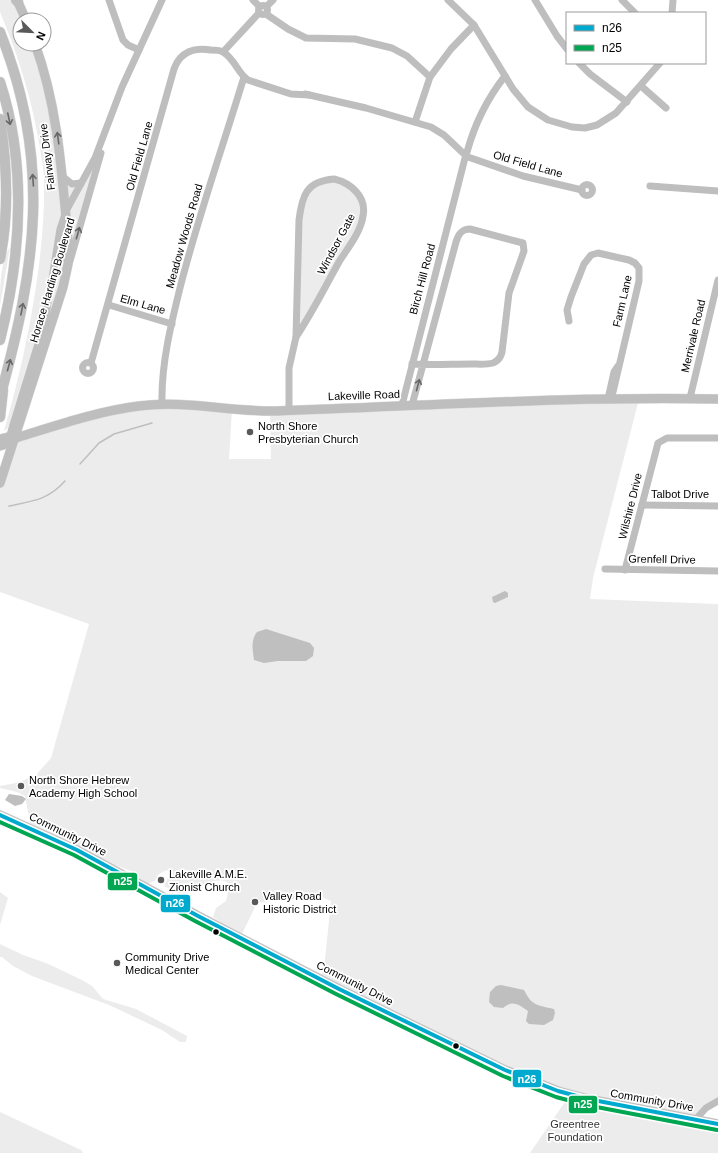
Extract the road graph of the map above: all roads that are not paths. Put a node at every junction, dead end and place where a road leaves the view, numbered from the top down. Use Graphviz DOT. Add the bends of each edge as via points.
graph roads {
  1 [pos="109,0"];
  2 [pos="162,0"];
  3 [pos="253,0"];
  4 [pos="273,0"];
  5 [pos="448,0"];
  6 [pos="536,0"];
  7 [pos="622,0"];
  8 [pos="672,0"];
  9 [pos="17,1"];
  10 [pos="263,10"];
  11 [pos="22,12"];
  12 [pos="634,12"];
  13 [pos="672,12"];
  14 [pos="474,25"];
  15 [pos="0,32"];
  16 [pos="566,48"];
  17 [pos="139,50"];
  18 [pos="38,52"];
  19 [pos="223,52"];
  20 [pos="580,64"];
  21 [pos="659,64"];
  22 [pos="421,68"];
  23 [pos="505,76"];
  24 [pos="244,77"];
  25 [pos="430,77"];
  26 [pos="0,82"];
  27 [pos="641,86"];
  28 [pos="425,92"];
  29 [pos="627,102"];
  30 [pos="666,108"];
  31 [pos="0,119"];
  32 [pos="415,122"];
  33 [pos="107,128"];
  34 [pos="466,155"];
  35 [pos="62,176"];
  36 [pos="81,183"];
  37 [pos="650,186"];
  38 [pos="582,190"];
  39 [pos="718,191"];
  40 [pos="66,211"];
  41 [pos="0,259"];
  42 [pos="67,270"];
  43 [pos="718,280"];
  44 [pos="109,305"];
  45 [pos="569,321"];
  46 [pos="172,324"];
  47 [pos="296,337"];
  48 [pos="0,340"];
  49 [pos="92,363"];
  50 [pos="412,364"];
  51 [pos="423,364"];
  52 [pos="4,382"];
  53 [pos="0,397"];
  54 [pos="690,398"];
  55 [pos="718,398"];
  56 [pos="608,399"];
  57 [pos="162,404"];
  58 [pos="412,405"];
  59 [pos="402,406"];
  60 [pos="289,410"];
  61 [pos="0,418"];
  62 [pos="718,438"];
  63 [pos="6,441"];
  64 [pos="0,483"];
  65 [pos="642,505"];
  66 [pos="718,506"];
  67 [pos="606,569"];
  68 [pos="625,570"];
  69 [pos="718,571"];
  70 [pos="0,815"];
  71 [pos="718,1101"];
  72 [pos="695,1120"];
  73 [pos="718,1124"];
  1 -- 17 [label="street" via="124,40"];
  2 -- 17 [label="street, Horace Harding Boulevard"];
  3 -- 10 [label="street"];
  4 -- 10 [label="street"];
  5 -- 14 [label="street"];
  6 -- 16 [label="street"];
  7 -- 12 [label="street"];
  8 -- 13 [label="street"];
  9 -- 11 [label="main road"];
  10 -- 19 [label="street"];
  10 -- 22 [label="street" via="288,30 306,38 355,40 392,48"];
  14 -- 23 [label="street"];
  14 -- 25 [label="street" via="451,49"];
  52 -- 15 [label="highway, one-way" via="28,276 34,205 26,115"];
  17 -- 33 [label="street, Horace Harding Boulevard"];
  35 -- 18 [label="main road, Fairway Drive, one-way" via="54,116"];
  19 -- 24 [label="street" via="238,66"];
  19 -- 44 [label="street, Old Field Lane" via="192,50 184,54 175,67"];
  20 -- 29 [label="street"];
  21 -- 27 [label="street"];
  22 -- 25 [label="street"];
  22 -- 28 [label="street"];
  23 -- 29 [label="street" via="519,98 534,112 548,120 572,127 585,128 597,125 616,113"];
  23 -- 34 [label="street, Birch Hill Road" via="479,115"];
  24 -- 32 [label="street, Old Field Lane" via="270,86"];
  24 -- 46 [label="street, Meadow Woods Road" via="202,207"];
  25 -- 28 [label="street"];
  26 -- 48 [label="highway, one-way" via="13,140 18,206 15,258"];
  27 -- 29 [label="street"];
  27 -- 30 [label="street"];
  28 -- 32 [label="street"];
  31 -- 41 [label="highway" via="6,192"];
  32 -- 34 [label="street, Old Field Lane" via="444,135"];
  33 -- 36 [label="street, Horace Harding Boulevard"];
  42 -- 33 [label="street, Horace Harding Boulevard, one-way"];
  34 -- 38 [label="street, Old Field Lane" via="523,176"];
  34 -- 50 [label="street, Birch Hill Road"];
  35 -- 36 [label="street" via="70,183"];
  35 -- 40 [label="main road, Fairway Drive"];
  36 -- 40 [label="street, Horace Harding Boulevard"];
  37 -- 39 [label="street"];
  40 -- 42 [label="main road, Fairway Drive" via="69,245"];
  40 -- 63 [label="street, Horace Harding Boulevard" via="60,229 44,326"];
  42 -- 63 [label="main road, Horace Harding Boulevard"];
  43 -- 54 [label="street, Merrivale Road"];
  44 -- 46 [label="street, Elm Lane"];
  44 -- 49 [label="street, Old Field Lane"];
  45 -- 56 [label="street, Farm Lane" via="567,310 570,297 584,264 591,255 598,254 635,263 640,273"];
  46 -- 57 [label="street, Meadow Woods Road" via="163,368"];
  47 -- 47 [label="street, Windsor Gate" via="362,221 364,210 361,200 355,190 342,181 334,179 319,182 308,189 301,202"];
  47 -- 60 [label="street, Windsor Gate" via="289,368"];
  50 -- 51 [label="street"];
  50 -- 59 [label="street, Birch Hill Road"];
  51 -- 51 [label="street" via="460,233 470,229 525,244 509,293 500,359 486,364"];
  58 -- 51 [label="street, one-way"];
  52 -- 53 [label="highway"];
  52 -- 61 [label="highway"];
  54 -- 55 [label="main road, Lakeville Road"];
  54 -- 56 [label="main road, Lakeville Road"];
  56 -- 58 [label="main road, Lakeville Road"];
  57 -- 60 [label="main road, Lakeville Road" via="260,412"];
  57 -- 63 [label="main road, Lakeville Road" via="116,410"];
  58 -- 59 [label="main road, Lakeville Road"];
  59 -- 60 [label="main road, Lakeville Road"];
  62 -- 65 [label="street, Wilshire Drive" via="662,439 656,448"];
  63 -- 64 [label="main road"];
  65 -- 66 [label="street, Talbot Drive"];
  65 -- 68 [label="street, Wilshire Drive"];
  67 -- 68 [label="street, Grenfell Drive"];
  68 -- 69 [label="street, Grenfell Drive"];
  70 -- 72 [label="main road, Community Drive" via="77,850 339,989 505,1070 558,1091 588,1099"];
  71 -- 72 [label="street" via="706,1108"];
  72 -- 73 [label="main road, Community Drive"];
}
